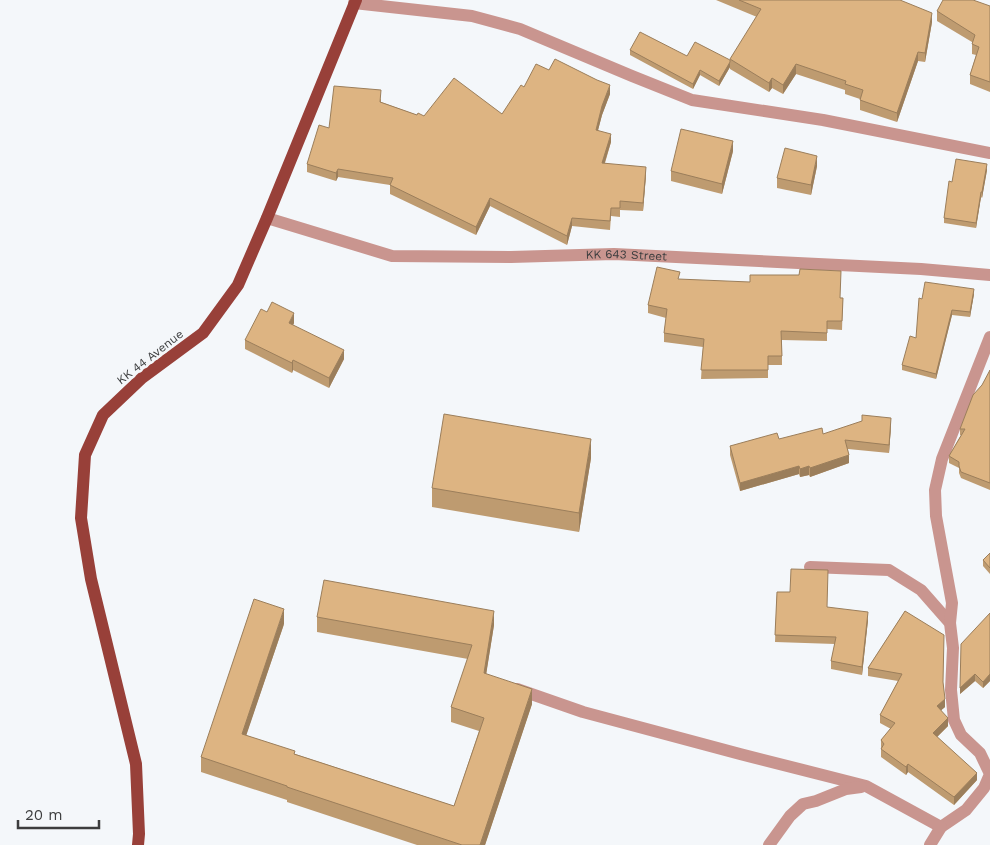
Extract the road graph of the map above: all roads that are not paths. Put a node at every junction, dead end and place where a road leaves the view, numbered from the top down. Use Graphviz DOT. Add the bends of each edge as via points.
graph roads {
  1 [pos="355,1"];
  2 [pos="990,153"];
  3 [pos="267,218"];
  4 [pos="990,275"];
  5 [pos="990,337"];
  6 [pos="810,567"];
  7 [pos="950,623"];
  8 [pos="517,689"];
  9 [pos="866,786"];
  10 [pos="941,827"];
  11 [pos="138,845"];
  12 [pos="769,845"];
  13 [pos="930,845"];
  1 -- 2 [label="street" via="472,16 520,29 692,100 823,120"];
  1 -- 3 [label="main road, KK 44 Avenue"];
  3 -- 4 [label="street, KK 643 Street" via="392,256 511,258 614,254"];
  3 -- 11 [label="main road, KK 44 Avenue" via="238,285 203,333 142,378 103,415 85,455 81,518 91,578 136,764"];
  5 -- 7 [label="street" via="942,459 935,490 936,516 952,603"];
  6 -- 7 [label="street" via="889,570 921,590"];
  7 -- 10 [label="street" via="954,720 980,753 990,774 984,788 966,810"];
  8 -- 9 [label="street" via="583,712"];
  9 -- 10 [label="street"];
  9 -- 12 [label="street" via="846,789 803,804"];
  10 -- 13 [label="street"];
}
